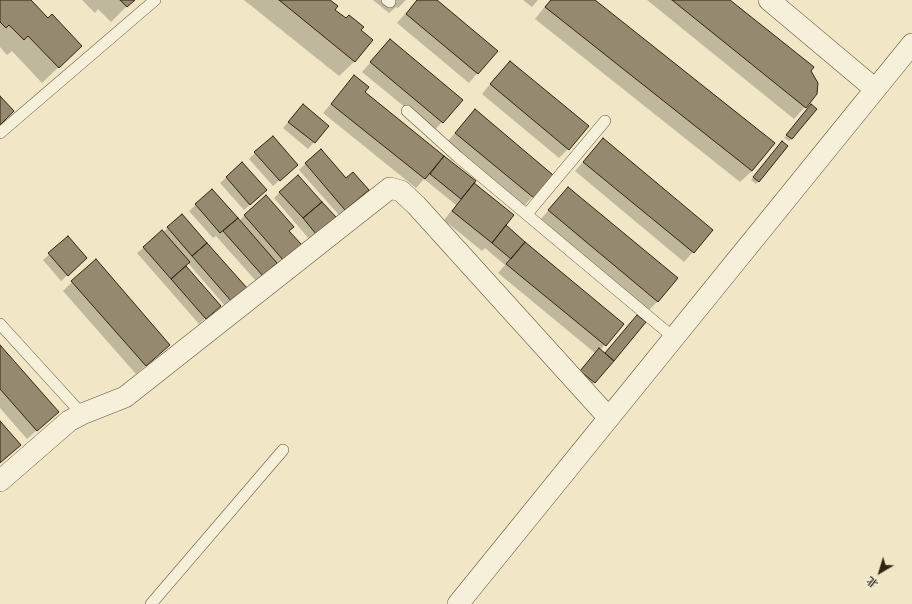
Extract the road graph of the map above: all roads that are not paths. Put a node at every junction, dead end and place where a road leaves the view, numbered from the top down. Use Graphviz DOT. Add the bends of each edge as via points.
graph roads {
  1 [pos="155,0"];
  2 [pos="769,0"];
  3 [pos="912,44"];
  4 [pos="905,66"];
  5 [pos="875,89"];
  6 [pos="407,111"];
  7 [pos="605,121"];
  8 [pos="0,133"];
  9 [pos="527,214"];
  10 [pos="0,324"];
  11 [pos="673,337"];
  12 [pos="82,414"];
  13 [pos="608,417"];
  14 [pos="283,450"];
  15 [pos="0,481"];
  16 [pos="152,604"];
  17 [pos="458,604"];
  1 -- 8 [label="lane"];
  2 -- 5 [label="street"];
  3 -- 4 [label="street"];
  4 -- 5 [label="street"];
  5 -- 11 [label="street"];
  6 -- 9 [label="lane"];
  7 -- 9 [label="lane"];
  9 -- 11 [label="lane"];
  10 -- 12 [label="lane"];
  11 -- 13 [label="street"];
  12 -- 13 [label="street" via="125,397 390,188 401,191 416,205"];
  12 -- 15 [label="street" via="69,421"];
  13 -- 17 [label="street"];
  14 -- 16 [label="lane"];
}
